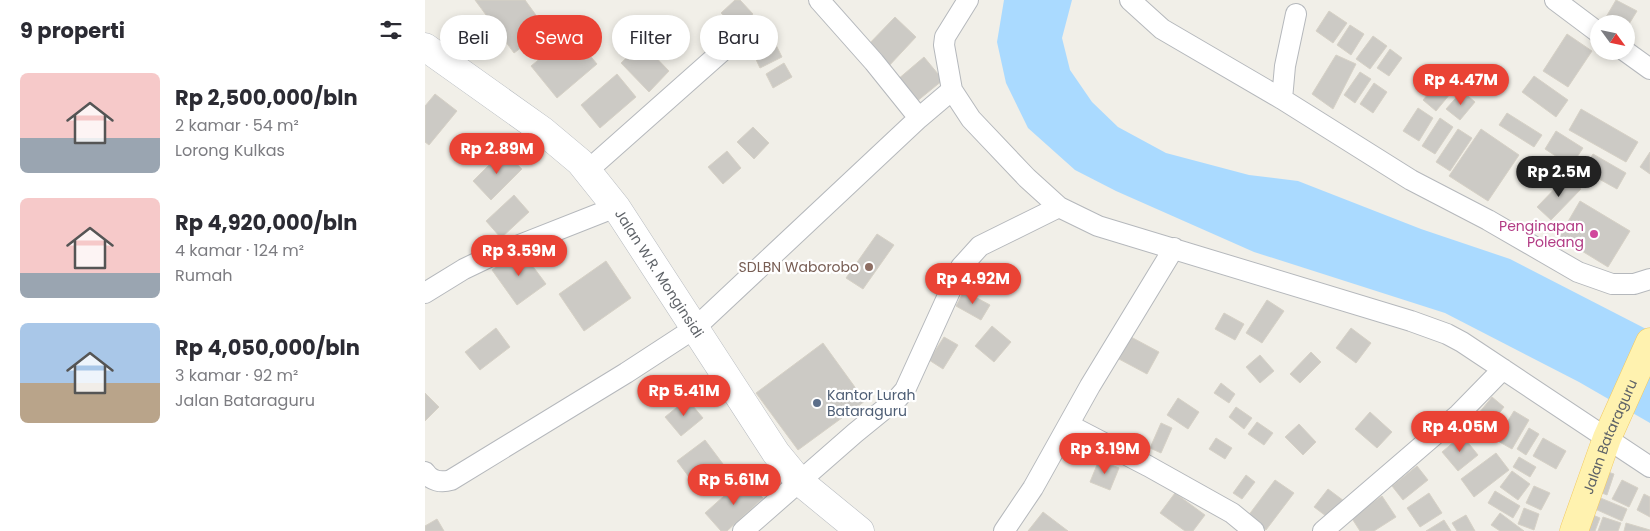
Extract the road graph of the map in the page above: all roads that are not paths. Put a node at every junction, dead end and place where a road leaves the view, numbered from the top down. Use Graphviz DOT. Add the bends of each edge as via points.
graph roads {
  1 [pos="819,0"];
  2 [pos="968,0"];
  3 [pos="1130,0"];
  4 [pos="1555,0"];
  5 [pos="1296,14"];
  6 [pos="1590,26"];
  7 [pos="425,47"];
  8 [pos="1635,58"];
  9 [pos="712,60"];
  10 [pos="1650,69"];
  11 [pos="953,90"];
  12 [pos="1282,99"];
  13 [pos="919,118"];
  14 [pos="587,171"];
  15 [pos="1059,207"];
  16 [pos="616,208"];
  17 [pos="1174,248"];
  18 [pos="1650,279"];
  19 [pos="425,293"];
  20 [pos="695,328"];
  21 [pos="1650,342"];
  22 [pos="1503,369"];
  23 [pos="1069,425"];
  24 [pos="1612,428"];
  25 [pos="1650,467"];
  26 [pos="425,472"];
  27 [pos="799,481"];
  28 [pos="743,531"];
  29 [pos="860,531"];
  30 [pos="1004,531"];
  31 [pos="1254,531"];
  32 [pos="1323,531"];
  33 [pos="1574,531"];
  1 -- 13 [label="street"];
  2 -- 11 [label="street" via="945,37"];
  3 -- 12 [label="street" via="1162,29"];
  4 -- 6 [label="street"];
  5 -- 12 [label="street"];
  7 -- 14 [label="main road, Jalan W.R. Monginsidi" via="543,131"];
  8 -- 10 [label="street"];
  9 -- 14 [label="street"];
  11 -- 13 [label="street"];
  11 -- 15 [label="street" via="971,119"];
  12 -- 18 [label="street" via="1411,180 1578,272 1612,284 1634,284"];
  13 -- 20 [label="street"];
  14 -- 16 [label="main road, Jalan W.R. Monginsidi"];
  15 -- 17 [label="street" via="1098,226"];
  15 -- 27 [label="street" via="975,250 961,267 905,390"];
  16 -- 19 [label="street" via="489,257"];
  16 -- 20 [label="main road, Jalan W.R. Monginsidi"];
  17 -- 22 [label="street" via="1447,334"];
  17 -- 23 [label="street"];
  20 -- 26 [label="street" via="451,480 431,478"];
  20 -- 27 [label="main road, Jalan W.R. Monginsidi" via="776,453"];
  21 -- 24 [label="main road, Jalan Bataraguru"];
  22 -- 24 [label="street"];
  22 -- 32 [label="street" via="1459,414"];
  23 -- 30 [label="street"];
  23 -- 31 [label="street" via="1232,513"];
  24 -- 25 [label="street"];
  24 -- 33 [label="main road, Jalan Bataraguru"];
  27 -- 28 [label="street"];
  27 -- 29 [label="main road, Jalan W.R. Monginsidi"];
}
